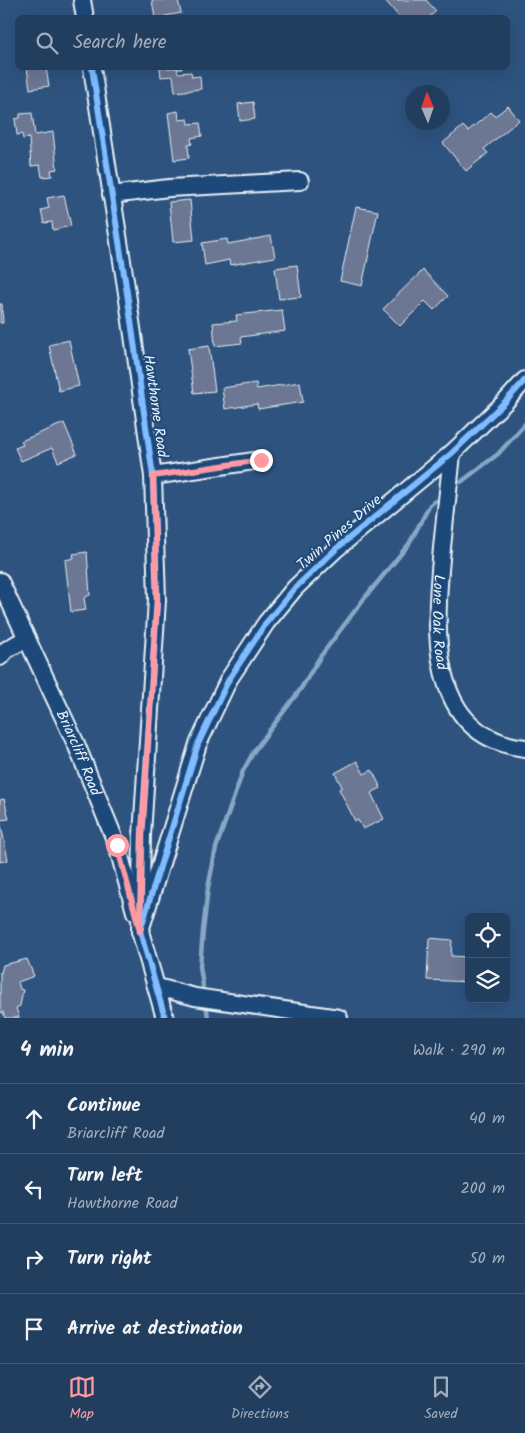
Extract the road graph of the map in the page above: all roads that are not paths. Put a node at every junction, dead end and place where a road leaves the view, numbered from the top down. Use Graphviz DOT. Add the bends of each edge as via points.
graph roads {
  1 [pos="82,0"];
  2 [pos="84,15"];
  3 [pos="92,70"];
  4 [pos="300,181"];
  5 [pos="111,195"];
  6 [pos="525,380"];
  7 [pos="452,453"];
  8 [pos="261,460"];
  9 [pos="153,476"];
  10 [pos="0,581"];
  11 [pos="27,638"];
  12 [pos="0,657"];
  13 [pos="525,748"];
  14 [pos="140,931"];
  15 [pos="157,987"];
  16 [pos="165,1018"];
  17 [pos="339,1018"];
  1 -- 2 [label="street"];
  3 -- 5 [label="street, Hawthorne Road"];
  4 -- 5 [label="street" via="169,188"];
  5 -- 9 [label="street, Hawthorne Road"];
  6 -- 7 [label="street, Twin Pines Drive"];
  7 -- 13 [label="street, Lone Oak Road" via="438,593 438,648 446,684 459,712 473,728 492,738"];
  7 -- 14 [label="street, Twin Pines Drive" via="336,548 295,588 266,623 229,679 198,744"];
  8 -- 9 [label="street"];
  9 -- 14 [label="street, Hawthorne Road" via="157,600 142,835"];
  10 -- 11 [label="street, Briarcliff Road"];
  11 -- 12 [label="street"];
  11 -- 14 [label="street, Briarcliff Road" via="76,744 117,845"];
  14 -- 15 [label="street"];
  15 -- 16 [label="street"];
  15 -- 17 [label="street" via="195,997"];
}
